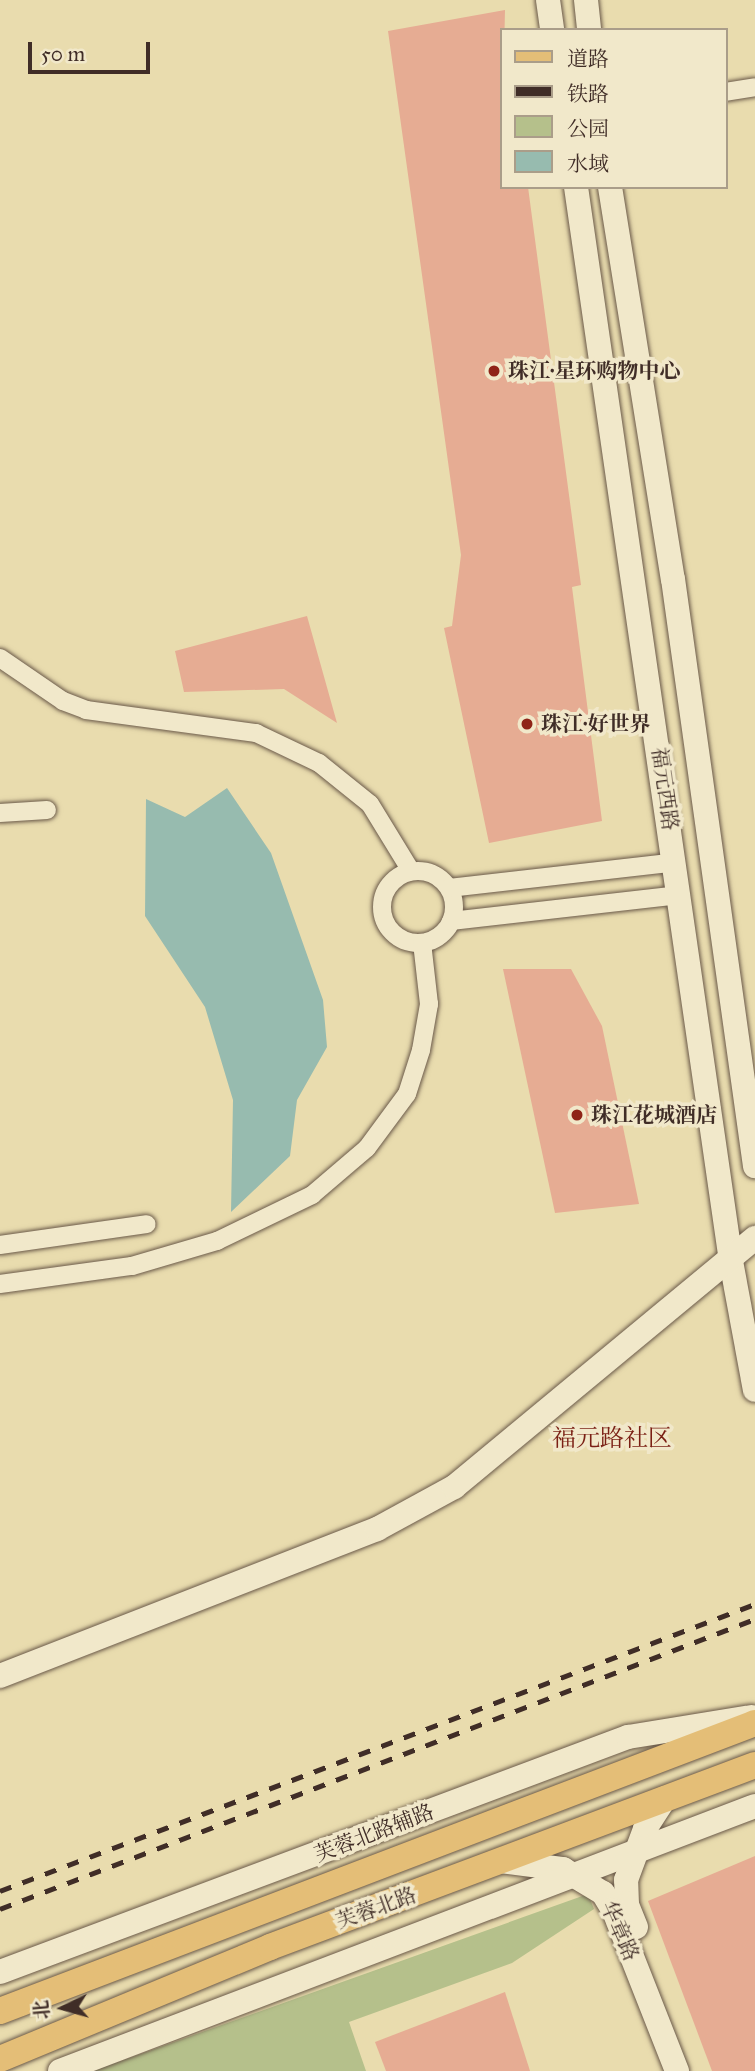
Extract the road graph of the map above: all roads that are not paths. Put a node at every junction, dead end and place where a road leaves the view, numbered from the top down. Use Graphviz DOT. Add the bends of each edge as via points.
graph roads {
  1 [pos="586,0"];
  2 [pos="589,28"];
  3 [pos="755,87"];
  4 [pos="727,92"];
  5 [pos="576,189"];
  6 [pos="610,189"];
  7 [pos="0,658"];
  8 [pos="47,810"];
  9 [pos="0,813"];
  10 [pos="676,862"];
  11 [pos="411,871"];
  12 [pos="449,888"];
  13 [pos="680,895"];
  14 [pos="451,921"];
  15 [pos="422,943"];
  16 [pos="755,1166"];
  17 [pos="147,1224"];
  18 [pos="755,1238"];
  19 [pos="0,1245"];
  20 [pos="731,1261"];
  21 [pos="0,1284"];
  22 [pos="755,1390"];
  23 [pos="0,1676"];
  24 [pos="755,1717"];
  25 [pos="755,1723"];
  26 [pos="755,1765"];
  27 [pos="665,1798"];
  28 [pos="755,1806"];
  29 [pos="635,1851"];
  30 [pos="500,1861"];
  31 [pos="573,1875"];
  32 [pos="0,1972"];
  33 [pos="0,2011"];
  34 [pos="0,2059"];
  35 [pos="60,2071"];
  36 [pos="677,2071"];
  37 [pos="692,2071"];
  1 -- 2 [label="main road"];
  3 -- 4 [label="street"];
  5 -- 10 [label="main road, 福元西路"];
  6 -- 16 [label="main road, 福元西路" via="673,579"];
  7 -- 11 [label="street" via="63,701 86,710 256,733 319,763 370,804"];
  8 -- 9 [label="street"];
  10 -- 12 [label="street"];
  10 -- 13 [label="main road, 福元西路"];
  11 -- 12 [label="street" via="432,874"];
  11 -- 15 [label="street" via="388,886 382,912 396,936"];
  12 -- 14 [label="street"];
  13 -- 14 [label="street"];
  13 -- 20 [label="main road, 福元西路"];
  14 -- 15 [label="street" via="444,932"];
  15 -- 21 [label="street" via="429,1004 407,1094 367,1147 312,1195 217,1241 144,1263"];
  17 -- 19 [label="street"];
  18 -- 20 [label="main road"];
  20 -- 22 [label="main road, 福元西路"];
  20 -- 23 [label="main road" via="454,1487 377,1529"];
  24 -- 32 [label="main road, 芙蓉北路辅路" via="628,1737"];
  25 -- 33 [label="main road, 芙蓉北路"];
  26 -- 27 [label="main road, 芙蓉北路"];
  27 -- 29 [label="main road, 华章路"];
  27 -- 30 [label="main road, 芙蓉北路"];
  28 -- 29 [label="main road"];
  29 -- 31 [label="main road"];
  29 -- 37 [label="main road, 华章路" via="626,1880 627,1905"];
  30 -- 31 [label="main road, 华章路" via="547,1865"];
  30 -- 34 [label="main road, 芙蓉北路" via="198,1976"];
  31 -- 35 [label="main road"];
  31 -- 36 [label="main road, 华章路" via="603,1893 614,1910"];
}
